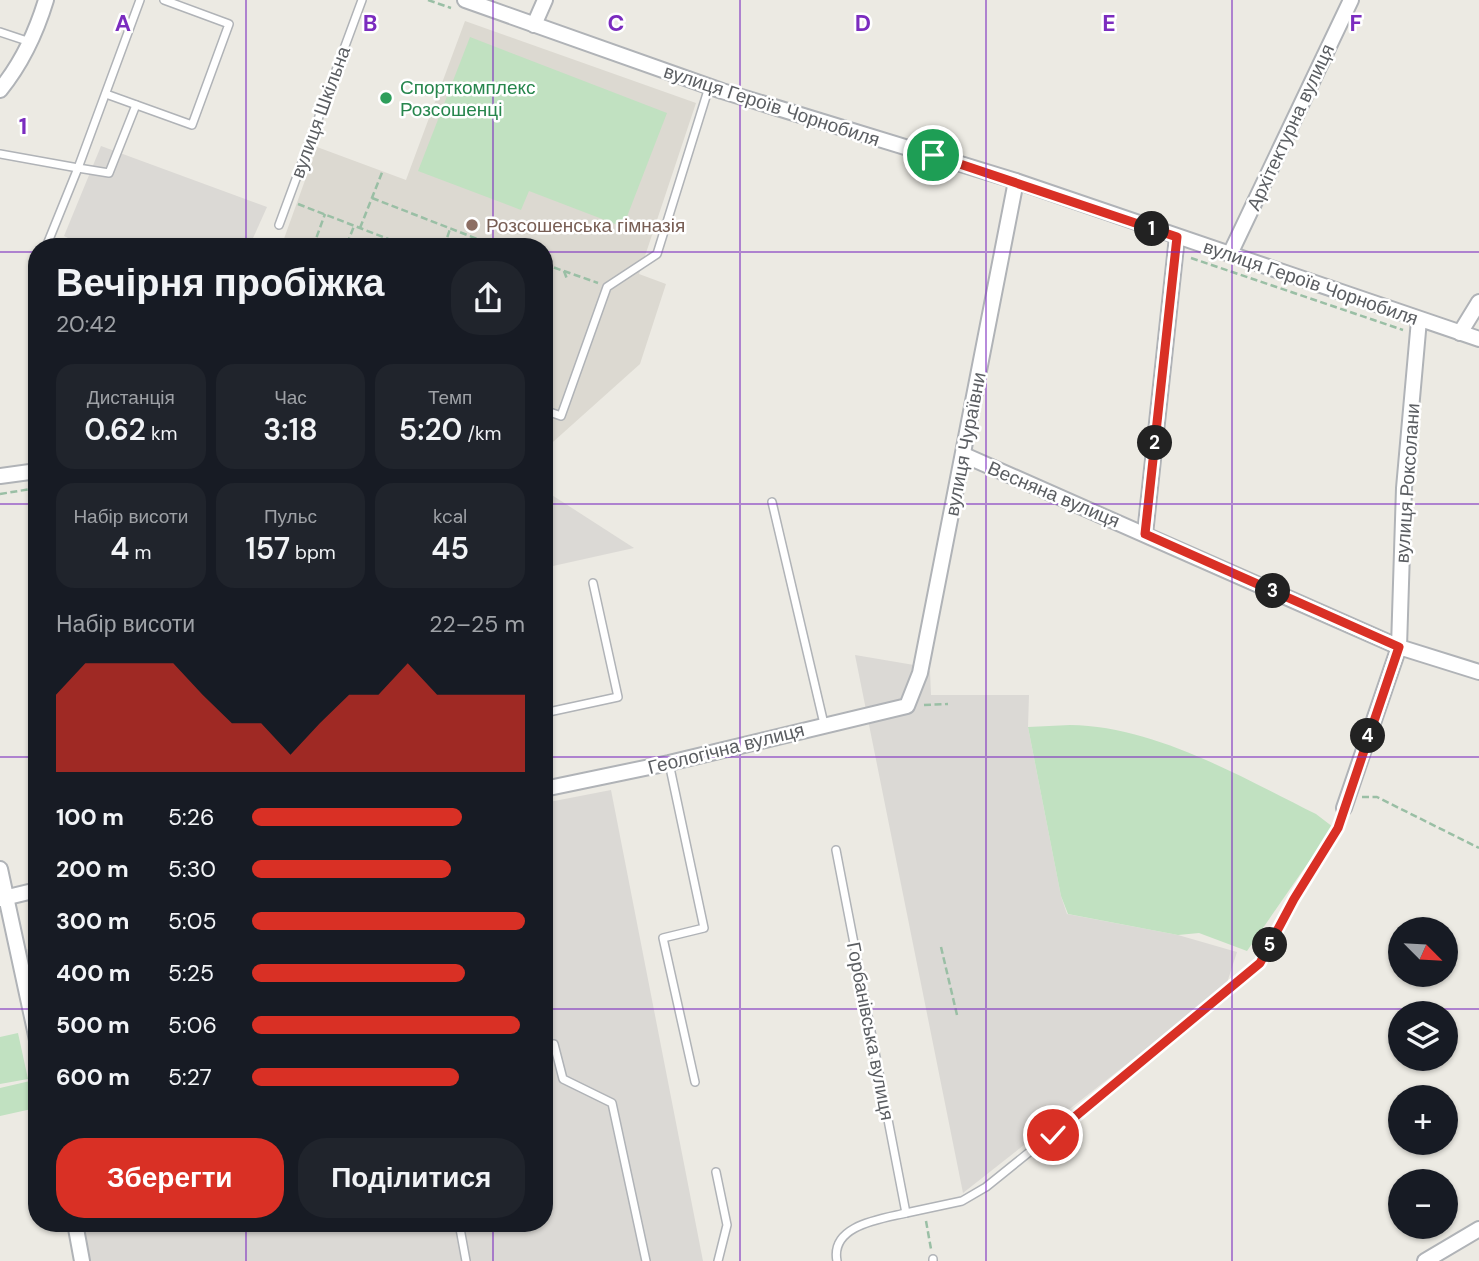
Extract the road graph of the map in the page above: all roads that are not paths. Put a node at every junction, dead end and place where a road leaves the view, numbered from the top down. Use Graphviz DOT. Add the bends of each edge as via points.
graph roads {
  1 [pos="46,0"];
  2 [pos="140,0"];
  3 [pos="164,0"];
  4 [pos="362,0"];
  5 [pos="465,0"];
  6 [pos="545,0"];
  7 [pos="1351,0"];
  8 [pos="534,25"];
  9 [pos="0,32"];
  10 [pos="31,42"];
  11 [pos="709,86"];
  12 [pos="0,90"];
  13 [pos="106,94"];
  14 [pos="136,105"];
  15 [pos="0,154"];
  16 [pos="78,168"];
  17 [pos="1016,181"];
  18 [pos="278,225"];
  19 [pos="1177,237"];
  20 [pos="50,238"];
  21 [pos="1230,254"];
  22 [pos="1479,302"];
  23 [pos="1419,320"];
  24 [pos="1460,333"];
  25 [pos="1479,339"];
  26 [pos="553,413"];
  27 [pos="964,455"];
  28 [pos="28,472"];
  29 [pos="0,476"];
  30 [pos="772,502"];
  31 [pos="1145,534"];
  32 [pos="593,583"];
  33 [pos="1399,647"];
  34 [pos="1479,672"];
  35 [pos="907,706"];
  36 [pos="553,711"];
  37 [pos="824,724"];
  38 [pos="669,763"];
  39 [pos="553,787"];
  40 [pos="1346,802"];
  41 [pos="836,850"];
  42 [pos="0,869"];
  43 [pos="28,892"];
  44 [pos="4,898"];
  45 [pos="1281,944"];
  46 [pos="28,1001"];
  47 [pos="553,1044"];
  48 [pos="695,1082"];
  49 [pos="716,1172"];
  50 [pos="906,1213"];
  51 [pos="1479,1229"];
  52 [pos="77,1232"];
  53 [pos="461,1232"];
  54 [pos="82,1261"];
  55 [pos="466,1261"];
  56 [pos="646,1261"];
  57 [pos="718,1261"];
  58 [pos="837,1261"];
  59 [pos="1425,1261"];
  1 -- 10 [label="street"];
  2 -- 13 [label="lane"];
  3 -- 14 [label="lane" via="229,24 192,125"];
  4 -- 18 [label="lane, вулиця Шкільна"];
  5 -- 8 [label="street, вулиця Героїв Чорнобиля"];
  6 -- 8 [label="street"];
  7 -- 21 [label="street, Архітектурна вулиця"];
  8 -- 11 [label="street, вулиця Героїв Чорнобиля"];
  9 -- 10 [label="lane"];
  10 -- 12 [label="street"];
  11 -- 17 [label="street, вулиця Героїв Чорнобиля"];
  11 -- 26 [label="lane" via="657,254 607,287 561,416"];
  13 -- 14 [label="lane"];
  13 -- 16 [label="lane"];
  14 -- 16 [label="lane" via="109,173"];
  15 -- 16 [label="lane"];
  16 -- 20 [label="lane"];
  17 -- 19 [label="street, вулиця Героїв Чорнобиля"];
  17 -- 27 [label="street, вулиця Чураївни"];
  19 -- 21 [label="street, вулиця Героїв Чорнобиля"];
  19 -- 31 [label="street, Весняна вулиця"];
  21 -- 23 [label="street, вулиця Героїв Чорнобиля"];
  22 -- 24 [label="street"];
  23 -- 24 [label="street, вулиця Героїв Чорнобиля"];
  23 -- 33 [label="street, вулиця Роксолани" via="1404,488"];
  24 -- 25 [label="street, вулиця Героїв Чорнобиля"];
  27 -- 31 [label="street, Весняна вулиця"];
  27 -- 35 [label="street, вулиця Чураївни" via="920,673"];
  28 -- 29 [label="street"];
  30 -- 37 [label="lane"];
  31 -- 33 [label="street, Весняна вулиця"];
  32 -- 36 [label="lane" via="618,697"];
  33 -- 34 [label="street, Весняна вулиця"];
  33 -- 40 [label="street, вулиця Роксолани"];
  35 -- 37 [label="street, Геологічна вулиця"];
  37 -- 38 [label="street, Геологічна вулиця"];
  38 -- 39 [label="street, Геологічна вулиця"];
  38 -- 48 [label="lane" via="704,928 663,938"];
  41 -- 50 [label="lane, Горбанівська вулиця"];
  42 -- 44 [label="street"];
  43 -- 44 [label="street"];
  44 -- 46 [label="street"];
  45 -- 50 [label="lane" via="1208,1009 986,1187 962,1201"];
  47 -- 56 [label="lane" via="563,1079 611,1103"];
  49 -- 57 [label="lane" via="727,1225"];
  50 -- 58 [label="lane" via="853,1228 841,1239"];
  51 -- 59 [label="street"];
  52 -- 54 [label="street"];
  53 -- 55 [label="lane"];
}
